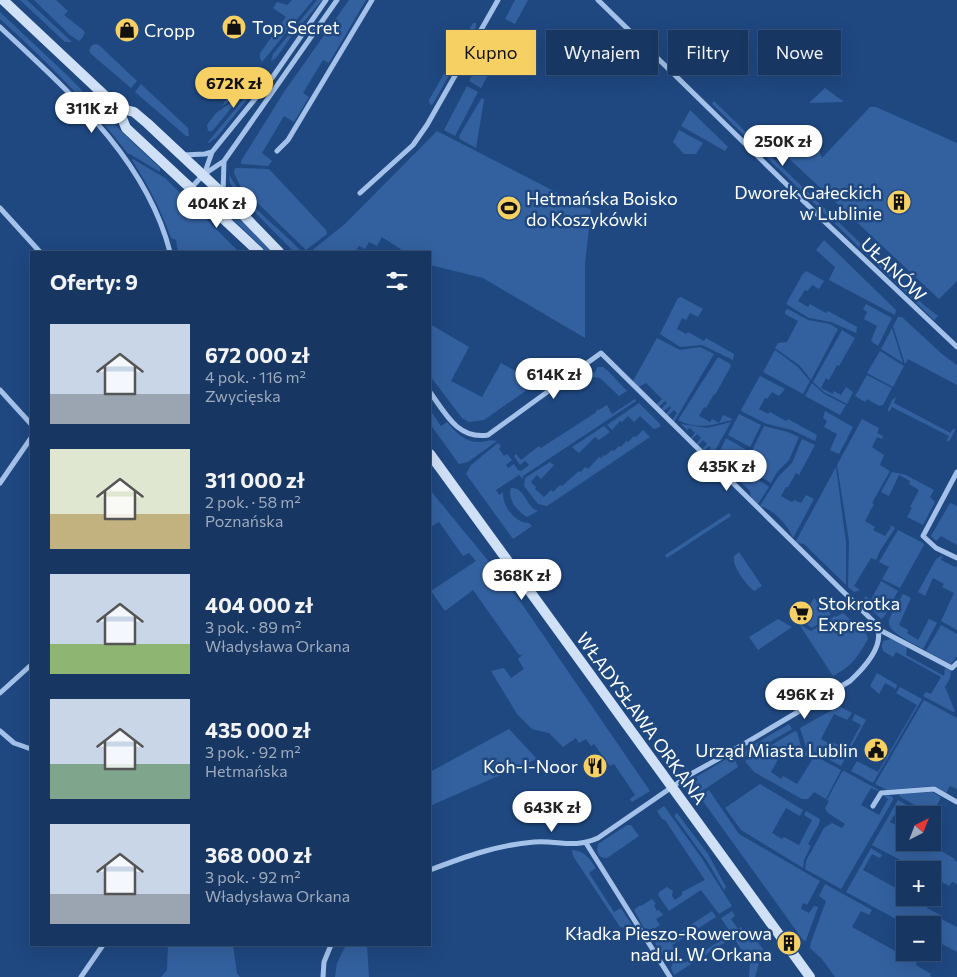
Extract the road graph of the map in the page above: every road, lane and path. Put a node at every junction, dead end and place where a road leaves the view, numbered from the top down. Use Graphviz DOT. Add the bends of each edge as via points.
graph roads {
  1 [pos="3,0"];
  2 [pos="326,0"];
  3 [pos="337,0"];
  4 [pos="372,0"];
  5 [pos="498,0"];
  6 [pos="598,0"];
  7 [pos="0,27"];
  8 [pos="118,108"];
  9 [pos="277,151"];
  10 [pos="212,152"];
  11 [pos="183,155"];
  12 [pos="224,161"];
  13 [pos="204,175"];
  14 [pos="191,188"];
  15 [pos="360,193"];
  16 [pos="223,194"];
  17 [pos="0,208"];
  18 [pos="39,251"];
  19 [pos="170,251"];
  20 [pos="259,251"];
  21 [pos="278,251"];
  22 [pos="957,346"];
  23 [pos="0,390"];
  24 [pos="431,393"];
  25 [pos="30,423"];
  26 [pos="30,439"];
  27 [pos="431,455"];
  28 [pos="957,472"];
  29 [pos="0,483"];
  30 [pos="957,558"];
  31 [pos="878,629"];
  32 [pos="957,663"];
  33 [pos="30,666"];
  34 [pos="0,693"];
  35 [pos="0,731"];
  36 [pos="30,750"];
  37 [pos="672,787"];
  38 [pos="957,802"];
  39 [pos="873,806"];
  40 [pos="586,843"];
  41 [pos="431,870"];
  42 [pos="102,946"];
  43 [pos="331,946"];
  44 [pos="81,977"];
  45 [pos="323,977"];
  46 [pos="670,977"];
  47 [pos="810,977"];
  1 -- 8 [label="street"];
  2 -- 10 [label="street" via="272,78"];
  3 -- 12 [label="street"];
  4 -- 9 [label="street" via="288,140"];
  5 -- 15 [label="street" via="428,125 413,145"];
  6 -- 22 [label="street, UŁANÓW"];
  7 -- 19 [label="street" via="74,98 126,160 151,200"];
  8 -- 11 [label="street" via="134,112"];
  8 -- 14 [label="street" via="126,128"];
  10 -- 11 [label="street"];
  10 -- 13 [label="street"];
  11 -- 13 [label="street"];
  12 -- 13 [label="street"];
  12 -- 16 [label="street"];
  13 -- 14 [label="street"];
  13 -- 16 [label="street"];
  14 -- 20 [label="street"];
  16 -- 21 [label="street"];
  17 -- 18 [label="street"];
  23 -- 25 [label="street"];
  24 -- 31 [label="street" via="461,431 488,435 601,353"];
  26 -- 29 [label="street"];
  27 -- 37 [label="street, WŁADYSŁAWA ORKANA"];
  28 -- 30 [label="street" via="923,536 936,548"];
  31 -- 32 [label="street" via="952,668"];
  31 -- 37 [label="street" via="878,641 866,665 850,681"];
  33 -- 34 [label="street"];
  35 -- 36 [label="street" via="14,743"];
  37 -- 40 [label="street"];
  37 -- 47 [label="street, WŁADYSŁAWA ORKANA"];
  38 -- 39 [label="street" via="934,789 881,793"];
  40 -- 41 [label="street" via="536,842 503,846"];
  40 -- 46 [label="street"];
  42 -- 44 [label="street"];
  43 -- 45 [label="street" via="324,962"];
}
